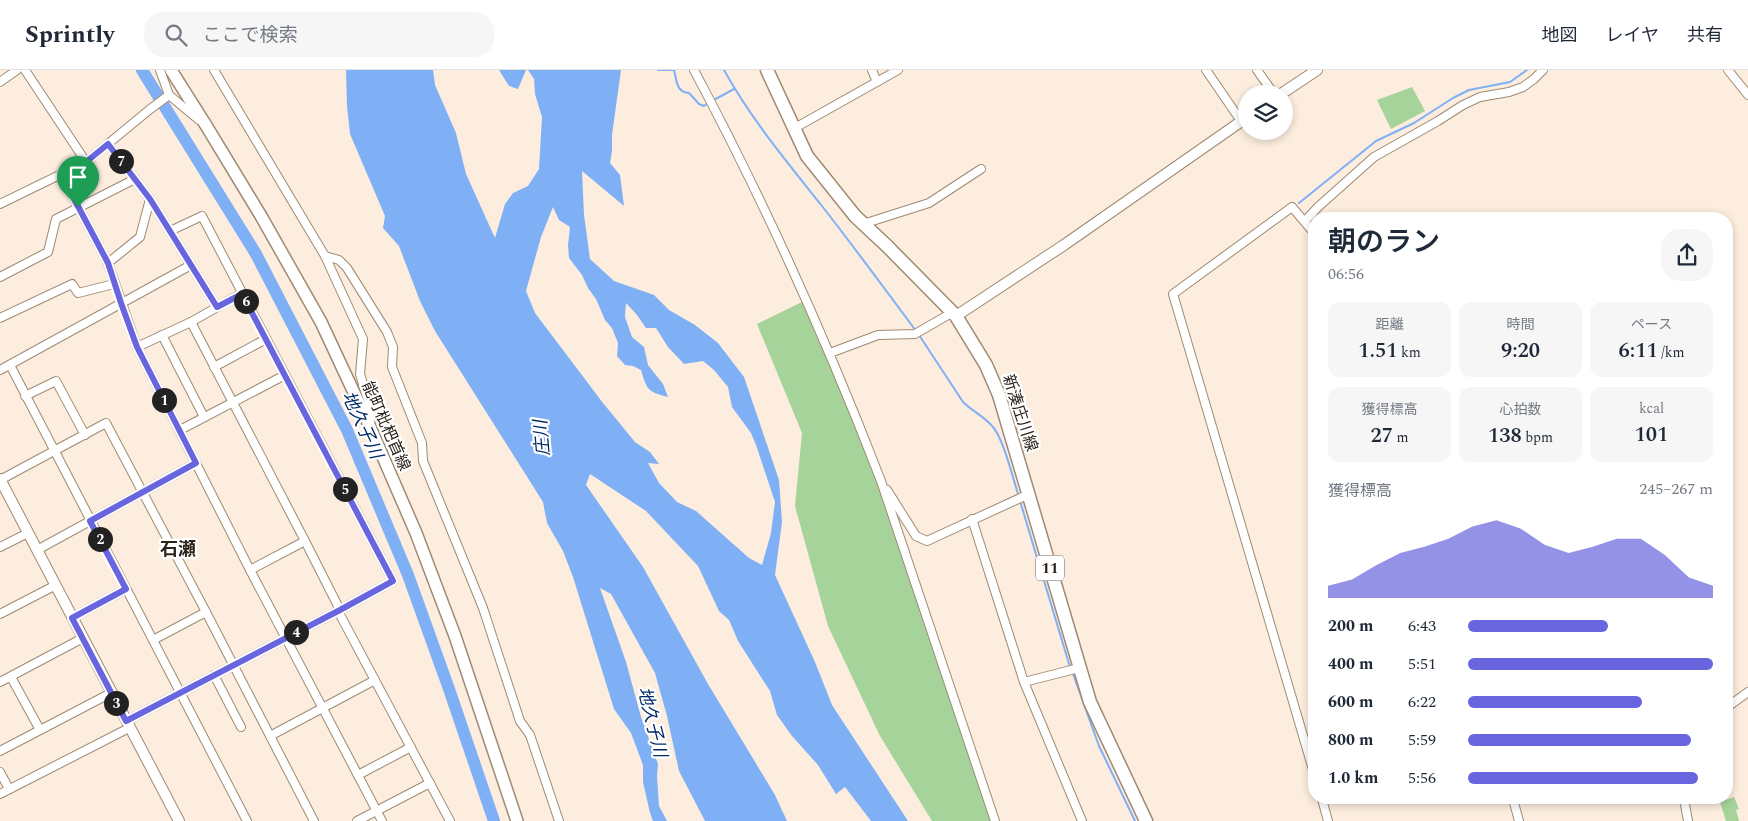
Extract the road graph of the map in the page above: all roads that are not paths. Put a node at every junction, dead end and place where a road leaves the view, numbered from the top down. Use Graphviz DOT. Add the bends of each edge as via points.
graph roads {
  1 [pos="17,70"];
  2 [pos="25,70"];
  3 [pos="160,70"];
  4 [pos="171,70"];
  5 [pos="214,70"];
  6 [pos="694,70"];
  7 [pos="767,70"];
  8 [pos="872,70"];
  9 [pos="898,70"];
  10 [pos="1206,70"];
  11 [pos="1257,70"];
  12 [pos="1317,70"];
  13 [pos="1543,70"];
  14 [pos="1728,70"];
  15 [pos="1748,80"];
  16 [pos="0,82"];
  17 [pos="877,82"];
  18 [pos="1268,85"];
  19 [pos="1293,86"];
  20 [pos="1740,86"];
  21 [pos="170,95"];
  22 [pos="1748,95"];
  23 [pos="1238,111"];
  24 [pos="1238,123"];
  25 [pos="207,127"];
  26 [pos="793,129"];
  27 [pos="108,144"];
  28 [pos="86,162"];
  29 [pos="980,169"];
  30 [pos="61,174"];
  31 [pos="135,179"];
  32 [pos="150,199"];
  33 [pos="0,204"];
  34 [pos="78,207"];
  35 [pos="1313,212"];
  36 [pos="1308,218"];
  37 [pos="1305,221"];
  38 [pos="863,224"];
  39 [pos="1308,225"];
  40 [pos="170,231"];
  41 [pos="325,256"];
  42 [pos="108,263"];
  43 [pos="191,264"];
  44 [pos="0,277"];
  45 [pos="114,284"];
  46 [pos="242,294"];
  47 [pos="121,303"];
  48 [pos="217,307"];
  49 [pos="956,316"];
  50 [pos="0,318"];
  51 [pos="191,322"];
  52 [pos="162,335"];
  53 [pos="266,339"];
  54 [pos="137,347"];
  55 [pos="830,353"];
  56 [pos="10,365"];
  57 [pos="214,368"];
  58 [pos="0,370"];
  59 [pos="285,375"];
  60 [pos="26,396"];
  61 [pos="233,402"];
  62 [pos="204,418"];
  63 [pos="370,427"];
  64 [pos="180,430"];
  65 [pos="85,435"];
  66 [pos="54,452"];
  67 [pos="196,463"];
  68 [pos="0,480"];
  69 [pos="881,481"];
  70 [pos="142,492"];
  71 [pos="1028,494"];
  72 [pos="972,519"];
  73 [pos="90,521"];
  74 [pos="28,533"];
  75 [pos="305,541"];
  76 [pos="0,547"];
  77 [pos="37,550"];
  78 [pos="250,570"];
  79 [pos="56,585"];
  80 [pos="126,589"];
  81 [pos="339,610"];
  82 [pos="206,612"];
  83 [pos="0,614"];
  84 [pos="72,618"];
  85 [pos="286,637"];
  86 [pos="83,638"];
  87 [pos="153,640"];
  88 [pos="233,665"];
  89 [pos="1079,668"];
  90 [pos="214,675"];
  91 [pos="11,677"];
  92 [pos="375,680"];
  93 [pos="0,682"];
  94 [pos="1024,682"];
  95 [pos="1748,692"];
  96 [pos="111,693"];
  97 [pos="180,693"];
  98 [pos="1733,703"];
  99 [pos="322,707"];
  100 [pos="128,724"];
  101 [pos="241,727"];
  102 [pos="40,730"];
  103 [pos="270,736"];
  104 [pos="411,747"];
  105 [pos="0,751"];
  106 [pos="1308,752"];
  107 [pos="0,772"];
  108 [pos="358,775"];
  109 [pos="430,783"];
  110 [pos="9,790"];
  111 [pos="0,794"];
  112 [pos="1323,804"];
  113 [pos="1514,804"];
  114 [pos="1685,804"];
  115 [pos="377,811"];
  116 [pos="179,821"];
  117 [pos="247,821"];
  118 [pos="314,821"];
  119 [pos="357,821"];
  120 [pos="382,821"];
  121 [pos="450,821"];
  122 [pos="517,821"];
  123 [pos="559,821"];
  124 [pos="995,821"];
  125 [pos="1082,821"];
  126 [pos="1146,821"];
  127 [pos="1328,821"];
  128 [pos="1519,821"];
  129 [pos="1688,821"];
  1 -- 16 [label="street"];
  2 -- 28 [label="street"];
  3 -- 21 [label="street"];
  4 -- 25 [label="main road, 能町枇杷首線"];
  5 -- 41 [label="street"];
  6 -- 55 [label="street" via="731,139"];
  7 -- 26 [label="main road, 新湊庄川線 / 11"];
  8 -- 17 [label="street"];
  9 -- 17 [label="street"];
  10 -- 23 [label="street"];
  11 -- 18 [label="street"];
  12 -- 19 [label="street"];
  13 -- 35 [label="street" via="1510,92 1462,105 1379,154"];
  14 -- 20 [label="street"];
  15 -- 20 [label="street"];
  17 -- 26 [label="street"];
  20 -- 22 [label="street"];
  21 -- 25 [label="street"];
  21 -- 27 [label="street"];
  24 -- 49 [label="street"];
  25 -- 63 [label="main road, 能町枇杷首線" via="320,322"];
  26 -- 38 [label="main road, 新湊庄川線 / 11" via="807,156"];
  27 -- 28 [label="street"];
  27 -- 31 [label="street"];
  28 -- 30 [label="street"];
  29 -- 38 [label="street" via="929,203"];
  30 -- 33 [label="street"];
  30 -- 34 [label="street"];
  31 -- 32 [label="street"];
  31 -- 34 [label="street"];
  32 -- 40 [label="street"];
  32 -- 42 [label="street" via="140,237"];
  34 -- 42 [label="street"];
  34 -- 44 [label="street" via="56,219 48,252"];
  36 -- 37 [label="street"];
  37 -- 39 [label="street"];
  37 -- 106 [label="street" via="1292,207 1173,294"];
  38 -- 49 [label="main road, 新湊庄川線 / 11"];
  40 -- 43 [label="street"];
  40 -- 46 [label="street" via="202,216"];
  41 -- 63 [label="street" via="363,339 360,374 371,410"];
  41 -- 123 [label="street" via="339,260 347,268 387,332 392,347 392,367 422,444 423,461 483,608 520,720 530,735"];
  42 -- 45 [label="street"];
  43 -- 47 [label="street"];
  43 -- 48 [label="street"];
  45 -- 47 [label="street"];
  45 -- 50 [label="street" via="78,293 72,284"];
  46 -- 48 [label="street"];
  46 -- 53 [label="street"];
  47 -- 54 [label="street"];
  47 -- 56 [label="street"];
  48 -- 51 [label="street"];
  49 -- 55 [label="street" via="948,314 917,333 878,335"];
  49 -- 71 [label="main road, 新湊庄川線 / 11" via="982,357 999,395"];
  51 -- 52 [label="street"];
  51 -- 57 [label="street"];
  52 -- 54 [label="street"];
  52 -- 62 [label="street"];
  53 -- 57 [label="street"];
  53 -- 59 [label="street"];
  54 -- 64 [label="street"];
  55 -- 69 [label="street"];
  56 -- 58 [label="street"];
  56 -- 60 [label="street"];
  57 -- 61 [label="street"];
  59 -- 61 [label="street"];
  59 -- 81 [label="street" via="393,581"];
  60 -- 65 [label="street" via="56,381"];
  60 -- 66 [label="street"];
  61 -- 62 [label="street"];
  61 -- 75 [label="street"];
  62 -- 64 [label="street"];
  63 -- 122 [label="main road, 能町枇杷首線" via="416,532 455,636"];
  64 -- 67 [label="street"];
  65 -- 66 [label="street"];
  65 -- 70 [label="street" via="106,423"];
  66 -- 68 [label="street"];
  66 -- 73 [label="street"];
  67 -- 70 [label="street"];
  67 -- 78 [label="street"];
  68 -- 74 [label="street"];
  69 -- 72 [label="street" via="916,536 927,541"];
  69 -- 124 [label="street"];
  70 -- 73 [label="street"];
  70 -- 82 [label="street"];
  71 -- 72 [label="street"];
  71 -- 89 [label="main road, 新湊庄川線 / 11"];
  72 -- 94 [label="street"];
  73 -- 77 [label="street"];
  73 -- 80 [label="street"];
  74 -- 76 [label="street"];
  74 -- 77 [label="street"];
  75 -- 78 [label="street"];
  75 -- 81 [label="street"];
  77 -- 79 [label="street"];
  78 -- 85 [label="street"];
  79 -- 83 [label="street"];
  79 -- 84 [label="street"];
  80 -- 84 [label="street"];
  80 -- 87 [label="street"];
  81 -- 85 [label="street"];
  81 -- 92 [label="street"];
  82 -- 87 [label="street"];
  82 -- 88 [label="street"];
  84 -- 86 [label="street"];
  85 -- 88 [label="street"];
  85 -- 99 [label="street"];
  86 -- 91 [label="street"];
  86 -- 96 [label="street"];
  87 -- 97 [label="street"];
  88 -- 90 [label="street"];
  88 -- 103 [label="street"];
  89 -- 94 [label="street"];
  89 -- 126 [label="main road, 新湊庄川線 / 11" via="1090,702"];
  90 -- 97 [label="street"];
  90 -- 101 [label="street"];
  91 -- 93 [label="street"];
  91 -- 102 [label="street"];
  92 -- 99 [label="street"];
  92 -- 104 [label="street"];
  94 -- 125 [label="street"];
  95 -- 98 [label="street"];
  96 -- 100 [label="street"];
  96 -- 102 [label="street"];
  97 -- 100 [label="street"];
  97 -- 117 [label="street"];
  99 -- 103 [label="street"];
  99 -- 108 [label="street"];
  100 -- 110 [label="street"];
  100 -- 116 [label="street"];
  102 -- 105 [label="street"];
  103 -- 118 [label="street"];
  104 -- 108 [label="street"];
  104 -- 109 [label="street"];
  107 -- 110 [label="street"];
  108 -- 115 [label="street"];
  109 -- 115 [label="street"];
  109 -- 121 [label="street"];
  110 -- 111 [label="street"];
  112 -- 127 [label="street"];
  113 -- 128 [label="street"];
  114 -- 129 [label="street"];
  115 -- 119 [label="street"];
  115 -- 120 [label="street"];
}
